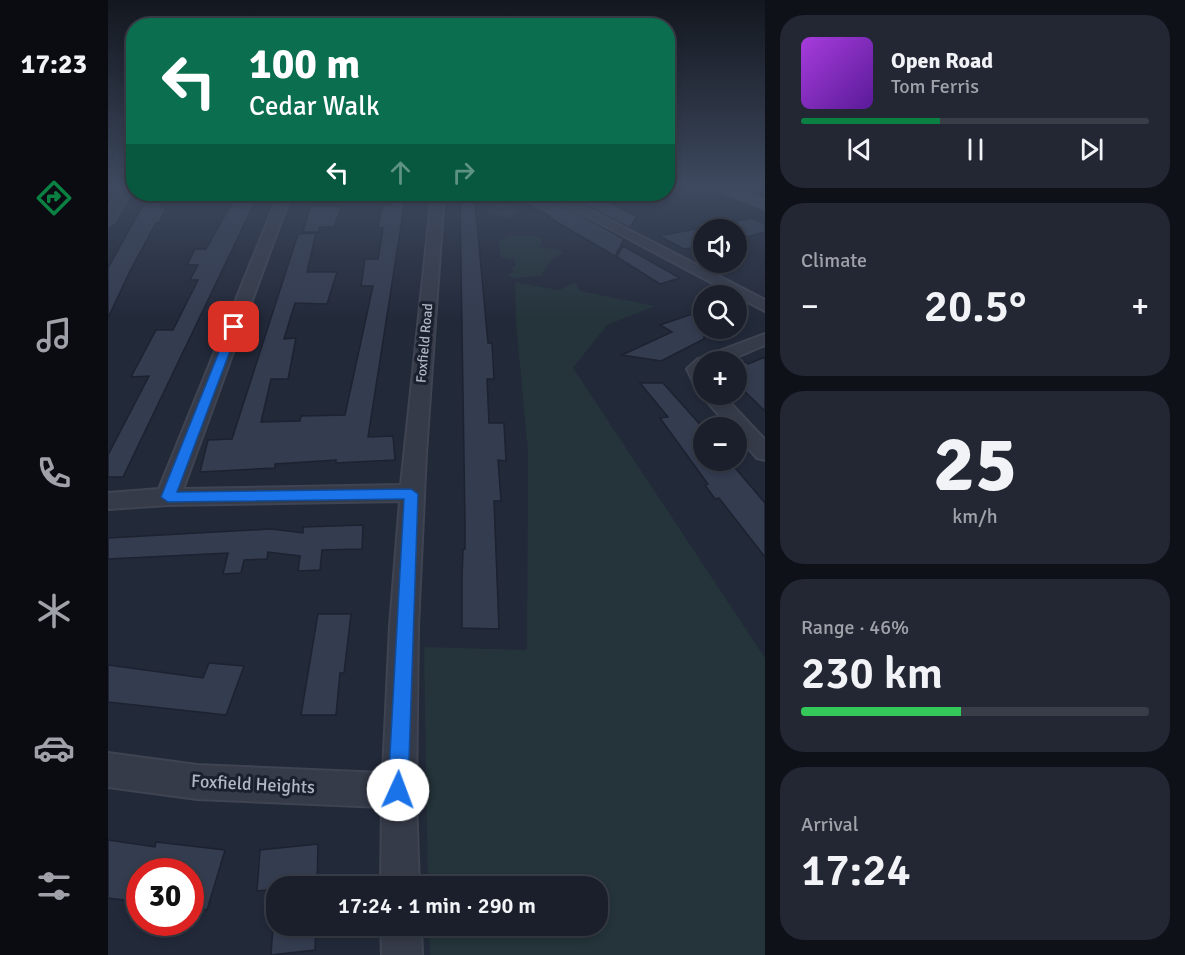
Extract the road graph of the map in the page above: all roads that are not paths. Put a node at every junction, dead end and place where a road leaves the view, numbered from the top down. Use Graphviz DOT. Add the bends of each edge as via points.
graph roads {
  1 [pos="270,232"];
  2 [pos="435,232"];
  3 [pos="623,232"];
  4 [pos="765,306"];
  5 [pos="765,339"];
  6 [pos="735,351"];
  7 [pos="721,405"];
  8 [pos="765,453"];
  9 [pos="411,494"];
  10 [pos="168,497"];
  11 [pos="108,501"];
  12 [pos="108,770"];
  13 [pos="398,790"];
  14 [pos="400,876"];
  15 [pos="401,936"];
  16 [pos="402,955"];
  1 -- 10 [label="street"];
  2 -- 9 [label="street, Foxfield Road"];
  3 -- 4 [label="street"];
  5 -- 6 [label="street"];
  7 -- 8 [label="street"];
  9 -- 10 [label="street"];
  9 -- 13 [label="street, Foxfield Road"];
  10 -- 11 [label="street"];
  12 -- 13 [label="street, Foxfield Heights" via="197,782"];
  13 -- 14 [label="street, Foxfield Road"];
  15 -- 16 [label="street"];
}
